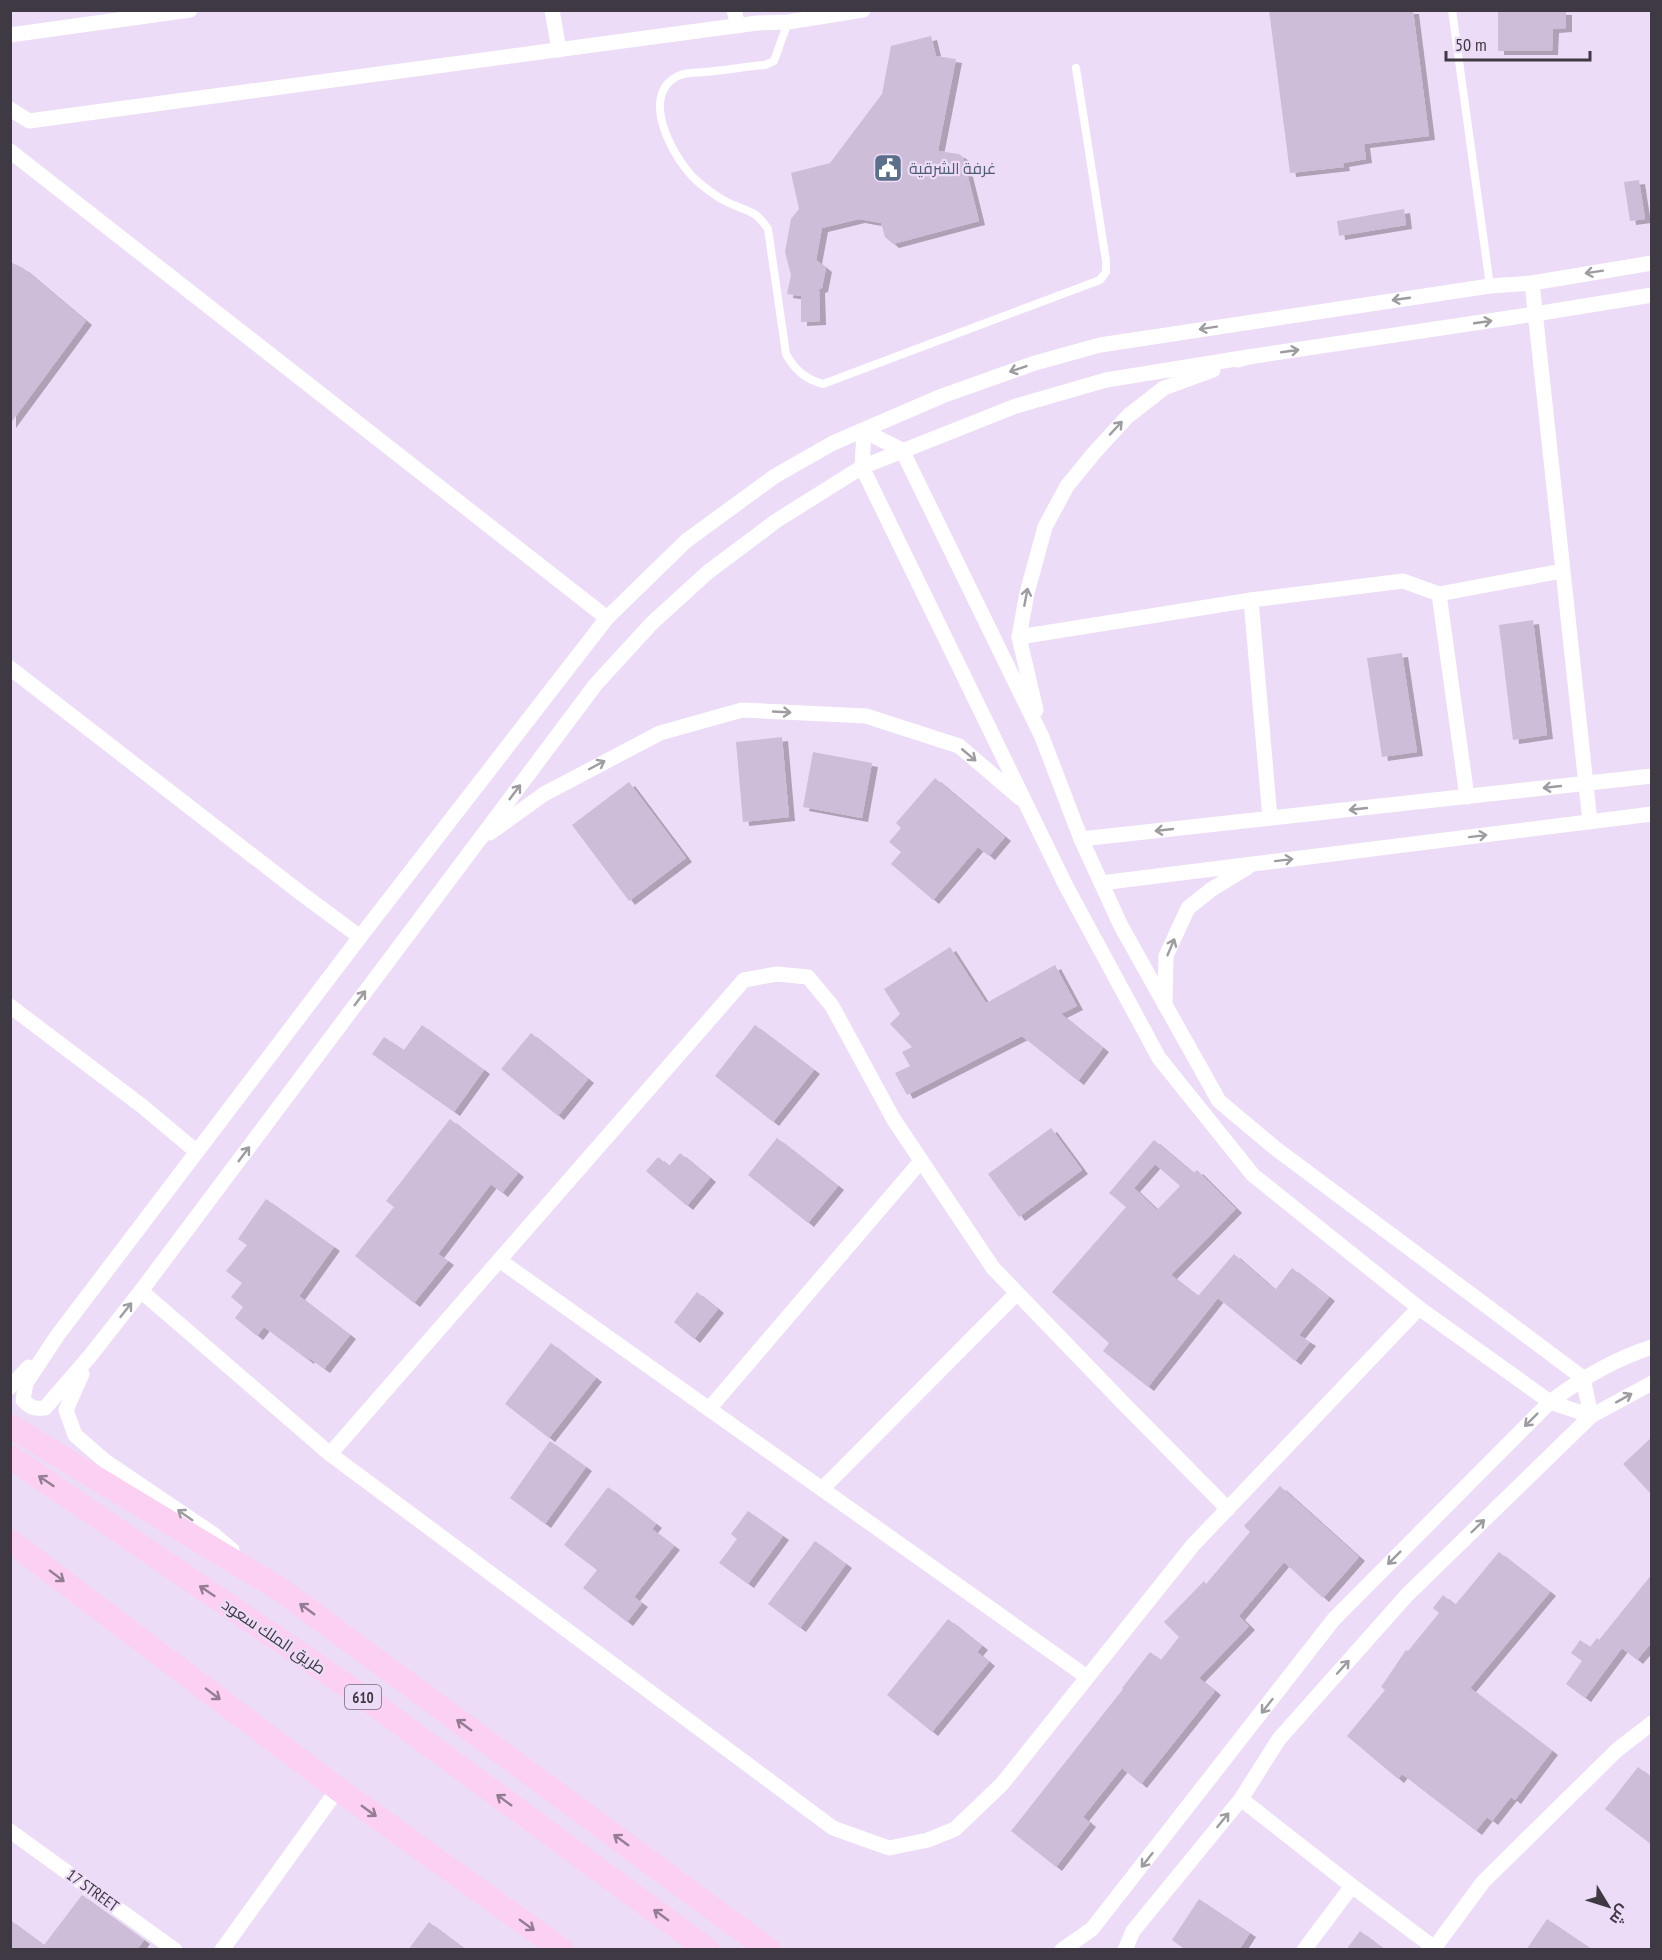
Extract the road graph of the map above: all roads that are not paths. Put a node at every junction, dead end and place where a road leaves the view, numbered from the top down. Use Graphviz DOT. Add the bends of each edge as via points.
graph roads {
  1 [pos="190,10"];
  2 [pos="552,10"];
  3 [pos="863,10"];
  4 [pos="1452,10"];
  5 [pos="757,17"];
  6 [pos="736,18"];
  7 [pos="788,22"];
  8 [pos="10,35"];
  9 [pos="559,50"];
  10 [pos="1076,68"];
  11 [pos="10,109"];
  12 [pos="29,121"];
  13 [pos="10,124"];
  14 [pos="10,151"];
  15 [pos="1652,263"];
  16 [pos="1532,283"];
  17 [pos="1490,286"];
  18 [pos="1652,295"];
  19 [pos="1535,315"];
  20 [pos="1248,357"];
  21 [pos="864,431"];
  22 [pos="902,450"];
  23 [pos="862,467"];
  24 [pos="1562,571"];
  25 [pos="1439,594"];
  26 [pos="1251,600"];
  27 [pos="607,618"];
  28 [pos="1019,637"];
  29 [pos="10,668"];
  30 [pos="1042,737"];
  31 [pos="1652,776"];
  32 [pos="1586,784"];
  33 [pos="1467,797"];
  34 [pos="1025,803"];
  35 [pos="1652,814"];
  36 [pos="1270,818"];
  37 [pos="1590,822"];
  38 [pos="1080,839"];
  39 [pos="478,841"];
  40 [pos="1252,864"];
  41 [pos="1101,883"];
  42 [pos="360,937"];
  43 [pos="1165,1005"];
  44 [pos="10,1006"];
  45 [pos="197,1152"];
  46 [pos="921,1161"];
  47 [pos="499,1260"];
  48 [pos="141,1291"];
  49 [pos="1017,1293"];
  50 [pos="1419,1308"];
  51 [pos="57,1336"];
  52 [pos="1652,1347"];
  53 [pos="90,1356"];
  54 [pos="1583,1378"];
  55 [pos="1652,1383"];
  56 [pos="10,1387"];
  57 [pos="1550,1402"];
  58 [pos="710,1409"];
  59 [pos="1591,1416"];
  60 [pos="10,1426"];
  61 [pos="330,1454"];
  62 [pos="10,1456"];
  63 [pos="822,1489"];
  64 [pos="1228,1509"];
  65 [pos="10,1541"];
  66 [pos="280,1590"];
  67 [pos="1087,1677"];
  68 [pos="1652,1723"];
  69 [pos="338,1789"];
  70 [pos="1241,1799"];
  71 [pos="10,1831"];
  72 [pos="1352,1886"];
  73 [pos="1436,1948"];
  74 [pos="175,1950"];
  75 [pos="222,1950"];
  76 [pos="562,1950"];
  77 [pos="708,1950"];
  78 [pos="769,1950"];
  79 [pos="1062,1950"];
  80 [pos="1125,1950"];
  81 [pos="1304,1950"];
  1 -- 8 [label="street"];
  2 -- 9 [label="street"];
  3 -- 7 [label="street"];
  4 -- 17 [label="lane"];
  5 -- 6 [label="street"];
  5 -- 7 [label="street"];
  6 -- 9 [label="street"];
  7 -- 10 [label="lane" via="774,61 681,74 668,82 661,97 660,116 675,156 697,181 760,217 768,229 786,354 794,368 811,381 823,384 1100,280 1106,272 1106,261"];
  9 -- 12 [label="street"];
  11 -- 12 [label="street"];
  12 -- 13 [label="street"];
  14 -- 27 [label="street"];
  15 -- 16 [label="street, one-way"];
  16 -- 17 [label="street"];
  16 -- 19 [label="street"];
  17 -- 21 [label="street, one-way" via="1100,345 942,396"];
  18 -- 19 [label="street"];
  20 -- 19 [label="street, one-way"];
  19 -- 24 [label="street"];
  20 -- 22 [label="street" via="1106,380 1016,406"];
  28 -- 20 [label="street, one-way" via="1026,593 1045,527 1067,486 1128,416 1164,388"];
  21 -- 22 [label="street"];
  21 -- 23 [label="street"];
  21 -- 27 [label="street" via="766,482 686,542"];
  22 -- 23 [label="street"];
  22 -- 30 [label="street"];
  23 -- 34 [label="street"];
  39 -- 23 [label="street, one-way" via="596,684 652,623 708,572 776,521"];
  24 -- 25 [label="street"];
  24 -- 32 [label="street"];
  25 -- 26 [label="street" via="1403,581"];
  25 -- 33 [label="street"];
  26 -- 28 [label="street"];
  26 -- 36 [label="street"];
  27 -- 42 [label="street"];
  28 -- 30 [label="street"];
  29 -- 42 [label="street"];
  30 -- 38 [label="street"];
  31 -- 32 [label="street"];
  32 -- 33 [label="street, one-way"];
  32 -- 37 [label="street"];
  33 -- 36 [label="street, one-way"];
  39 -- 34 [label="street, one-way" via="544,794 660,733 742,710 866,716 959,746"];
  34 -- 50 [label="street" via="1160,1058 1253,1175"];
  35 -- 37 [label="street"];
  36 -- 38 [label="street, one-way"];
  40 -- 37 [label="street, one-way"];
  38 -- 41 [label="street"];
  48 -- 39 [label="street, one-way"];
  40 -- 41 [label="street"];
  43 -- 40 [label="street, one-way" via="1167,956 1188,908"];
  41 -- 43 [label="street"];
  42 -- 45 [label="street"];
  43 -- 54 [label="street" via="1218,1101"];
  44 -- 45 [label="street"];
  45 -- 51 [label="street"];
  46 -- 47 [label="street" via="832,1006 808,976 777,974 744,980"];
  46 -- 49 [label="street" via="993,1268"];
  46 -- 58 [label="street"];
  47 -- 58 [label="street"];
  47 -- 61 [label="street"];
  53 -- 48 [label="street, one-way"];
  48 -- 61 [label="street"];
  49 -- 63 [label="street"];
  49 -- 64 [label="street"];
  50 -- 57 [label="street"];
  50 -- 64 [label="street"];
  51 -- 53 [label="street" via="26,1383 23,1400 27,1405 45,1408"];
  51 -- 56 [label="street"];
  52 -- 54 [label="street" via="1626,1355"];
  66 -- 53 [label="street, one-way" via="213,1534 105,1461 75,1435 66,1410"];
  54 -- 57 [label="street"];
  54 -- 59 [label="street"];
  59 -- 55 [label="street, one-way"];
  57 -- 59 [label="street"];
  57 -- 79 [label="street, one-way" via="1334,1619 1092,1929"];
  58 -- 63 [label="street"];
  70 -- 59 [label="street, one-way" via="1278,1739 1407,1595"];
  60 -- 66 [label="main road"];
  61 -- 67 [label="street" via="833,1828 889,1848 956,1829 1002,1784"];
  77 -- 62 [label="main road, طريق الملك سعود / 610, one-way" via="375,1705"];
  63 -- 67 [label="street"];
  64 -- 67 [label="street" via="1193,1545"];
  65 -- 69 [label="main road, one-way"];
  78 -- 66 [label="main road, one-way"];
  68 -- 73 [label="street" via="1617,1750 1483,1882"];
  69 -- 75 [label="street"];
  69 -- 76 [label="main road, one-way"];
  70 -- 72 [label="street"];
  80 -- 70 [label="street, one-way" via="1133,1931"];
  71 -- 74 [label="street, 17 STREET"];
  72 -- 73 [label="street"];
  72 -- 81 [label="street"];
}
